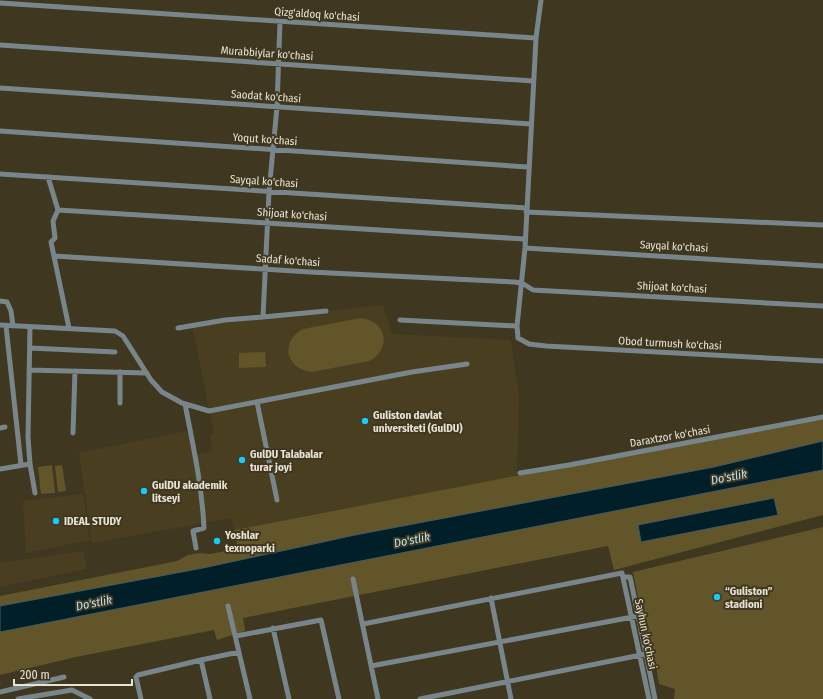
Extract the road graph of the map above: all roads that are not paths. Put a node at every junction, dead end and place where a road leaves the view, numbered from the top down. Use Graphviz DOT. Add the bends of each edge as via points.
graph roads {
  1 [pos="541,0"];
  2 [pos="0,3"];
  3 [pos="280,21"];
  4 [pos="536,38"];
  5 [pos="0,44"];
  6 [pos="279,64"];
  7 [pos="533,81"];
  8 [pos="0,88"];
  9 [pos="277,107"];
  10 [pos="531,124"];
  11 [pos="0,131"];
  12 [pos="273,150"];
  13 [pos="528,167"];
  14 [pos="0,174"];
  15 [pos="48,176"];
  16 [pos="269,192"];
  17 [pos="58,210"];
  18 [pos="526,210"];
  19 [pos="268,223"];
  20 [pos="823,225"];
  21 [pos="524,239"];
  22 [pos="525,248"];
  23 [pos="54,256"];
  24 [pos="823,266"];
  25 [pos="265,268"];
  26 [pos="522,283"];
  27 [pos="0,301"];
  28 [pos="823,306"];
  29 [pos="326,311"];
  30 [pos="263,317"];
  31 [pos="400,320"];
  32 [pos="0,325"];
  33 [pos="6,326"];
  34 [pos="13,326"];
  35 [pos="517,326"];
  36 [pos="30,327"];
  37 [pos="69,328"];
  38 [pos="178,328"];
  39 [pos="30,348"];
  40 [pos="115,352"];
  41 [pos="823,361"];
  42 [pos="467,364"];
  43 [pos="29,370"];
  44 [pos="75,371"];
  45 [pos="120,372"];
  46 [pos="147,373"];
  47 [pos="257,402"];
  48 [pos="120,403"];
  49 [pos="185,404"];
  50 [pos="823,417"];
  51 [pos="73,433"];
  52 [pos="30,464"];
  53 [pos="21,465"];
  54 [pos="0,470"];
  55 [pos="520,473"];
  56 [pos="35,493"];
  57 [pos="278,500"];
  58 [pos="196,548"];
  59 [pos="623,575"];
  60 [pos="353,579"];
  61 [pos="491,598"];
  62 [pos="228,606"];
  63 [pos="638,616"];
  64 [pos="632,617"];
  65 [pos="363,624"];
  66 [pos="273,628"];
  67 [pos="236,636"];
  68 [pos="499,642"];
  69 [pos="239,652"];
  70 [pos="646,654"];
  71 [pos="640,655"];
  72 [pos="201,660"];
  73 [pos="372,666"];
  74 [pos="64,678"];
  75 [pos="507,682"];
  76 [pos="0,692"];
  77 [pos="18,699"];
  78 [pos="90,699"];
  79 [pos="141,699"];
  80 [pos="210,699"];
  81 [pos="249,699"];
  82 [pos="290,699"];
  83 [pos="339,699"];
  84 [pos="378,699"];
  85 [pos="420,699"];
  86 [pos="511,699"];
  87 [pos="649,699"];
  88 [pos="655,699"];
  1 -- 4 [label="street"];
  2 -- 3 [label="street, Qizg'aldoq ko'chasi"];
  3 -- 4 [label="street, Qizg'aldoq ko'chasi"];
  3 -- 6 [label="street"];
  4 -- 7 [label="street"];
  5 -- 6 [label="street, Murabbiylar ko'chasi"];
  6 -- 7 [label="street, Murabbiylar ko'chasi"];
  6 -- 9 [label="street"];
  7 -- 10 [label="street"];
  8 -- 9 [label="street, Saodat ko'chasi"];
  9 -- 10 [label="street, Saodat ko'chasi"];
  9 -- 12 [label="street"];
  10 -- 13 [label="street"];
  11 -- 12 [label="street, Yoqut ko'chasi"];
  12 -- 13 [label="street, Yoqut ko'chasi"];
  12 -- 16 [label="street"];
  13 -- 18 [label="street"];
  14 -- 15 [label="street, Sayqal ko'chasi"];
  15 -- 16 [label="street, Sayqal ko'chasi"];
  15 -- 17 [label="street"];
  16 -- 18 [label="street, Sayqal ko'chasi"];
  16 -- 19 [label="street"];
  17 -- 19 [label="street, Shijoat ko'chasi"];
  17 -- 23 [label="street" via="53,221 55,238 51,242"];
  18 -- 20 [label="street"];
  18 -- 21 [label="street"];
  19 -- 21 [label="street, Shijoat ko'chasi"];
  19 -- 25 [label="street"];
  21 -- 22 [label="street"];
  22 -- 24 [label="street, Sayqal ko'chasi"];
  22 -- 26 [label="street"];
  23 -- 25 [label="street, Sadaf ko'chasi"];
  23 -- 37 [label="street"];
  25 -- 26 [label="street, Sadaf ko'chasi"];
  25 -- 30 [label="street"];
  26 -- 28 [label="street, Shijoat ko'chasi" via="533,290"];
  26 -- 35 [label="street"];
  27 -- 34 [label="street" via="7,302 12,311"];
  29 -- 30 [label="street"];
  30 -- 38 [label="street"];
  31 -- 35 [label="street"];
  32 -- 33 [label="street"];
  33 -- 34 [label="street"];
  33 -- 53 [label="street"];
  34 -- 36 [label="street"];
  35 -- 41 [label="street, Obod turmush ko'chasi" via="518,338 529,344"];
  36 -- 37 [label="street"];
  36 -- 39 [label="street"];
  37 -- 46 [label="street" via="115,331 123,336"];
  39 -- 40 [label="street"];
  39 -- 43 [label="street"];
  42 -- 47 [label="street"];
  43 -- 44 [label="street"];
  43 -- 52 [label="street"];
  44 -- 45 [label="street"];
  44 -- 51 [label="street"];
  45 -- 46 [label="street"];
  45 -- 48 [label="street"];
  46 -- 49 [label="street" via="162,392"];
  47 -- 49 [label="street" via="209,411"];
  47 -- 57 [label="street"];
  49 -- 58 [label="street" via="204,516 204,528 193,531"];
  50 -- 55 [label="street, Daraxtzor ko'chasi"];
  52 -- 53 [label="street"];
  52 -- 56 [label="street"];
  53 -- 54 [label="street"];
  59 -- 61 [label="street"];
  59 -- 63 [label="street" via="630,578"];
  59 -- 64 [label="street, Sayhun ko'chasi"];
  60 -- 65 [label="street"];
  61 -- 65 [label="street"];
  61 -- 68 [label="street"];
  62 -- 67 [label="street"];
  63 -- 64 [label="street"];
  63 -- 70 [label="street"];
  64 -- 68 [label="street"];
  64 -- 71 [label="street, Sayhun ko'chasi"];
  65 -- 73 [label="street"];
  66 -- 67 [label="street"];
  66 -- 82 [label="street"];
  66 -- 83 [label="street" via="321,620"];
  67 -- 69 [label="street"];
  68 -- 73 [label="street"];
  68 -- 75 [label="street"];
  69 -- 72 [label="street"];
  69 -- 81 [label="street"];
  70 -- 71 [label="street"];
  70 -- 88 [label="street"];
  71 -- 75 [label="street"];
  71 -- 87 [label="street, Sayhun ko'chasi"];
  72 -- 79 [label="street" via="138,675 136,677"];
  72 -- 80 [label="street"];
  73 -- 84 [label="street"];
  74 -- 76 [label="street"];
  75 -- 85 [label="street"];
  75 -- 86 [label="street"];
  77 -- 78 [label="street" via="72,690"];
}
